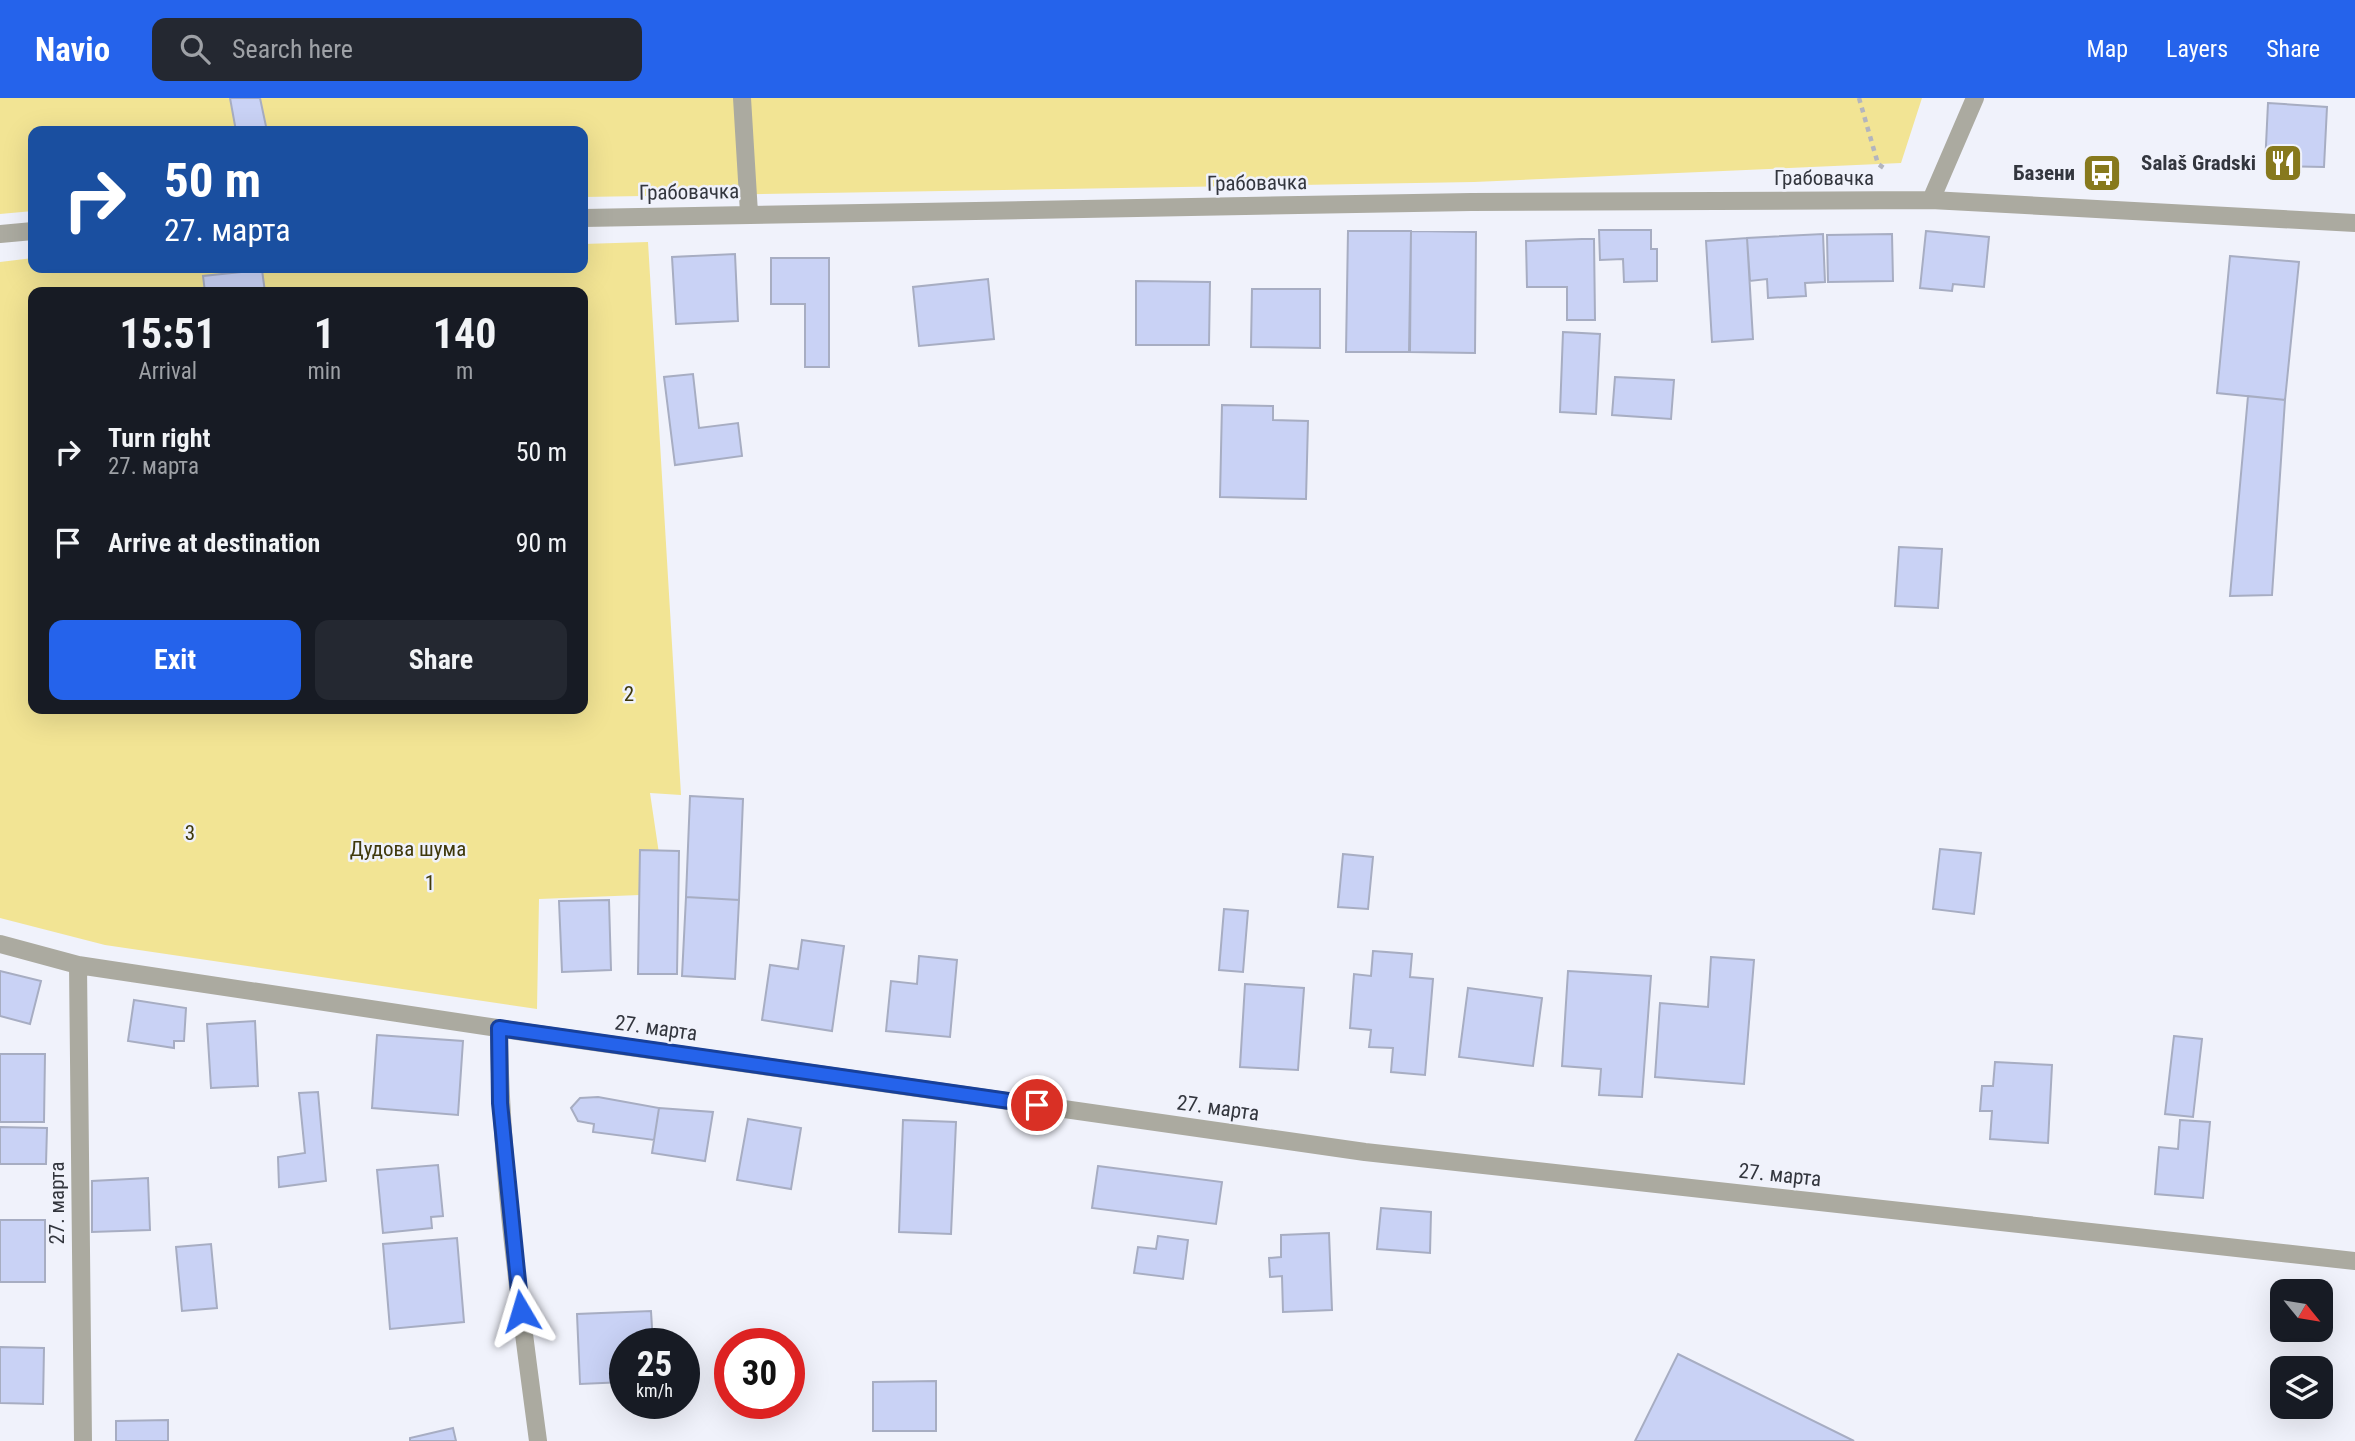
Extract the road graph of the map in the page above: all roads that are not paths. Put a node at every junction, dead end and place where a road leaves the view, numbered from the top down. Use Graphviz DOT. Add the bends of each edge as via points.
graph roads {
  1 [pos="742,98"];
  2 [pos="1975,98"];
  3 [pos="1931,200"];
  4 [pos="749,213"];
  5 [pos="588,218"];
  6 [pos="2355,223"];
  7 [pos="28,231"];
  8 [pos="0,234"];
  9 [pos="0,944"];
  10 [pos="78,965"];
  11 [pos="499,1028"];
  12 [pos="2355,1261"];
  13 [pos="83,1441"];
  14 [pos="538,1441"];
  1 -- 4 [label="street"];
  2 -- 3 [label="street"];
  3 -- 4 [label="street, Грабовачка"];
  3 -- 6 [label="street, Грабовачка"];
  4 -- 5 [label="street, Грабовачка"];
  7 -- 8 [label="street"];
  9 -- 10 [label="street, 27. марта"];
  10 -- 11 [label="street, 27. марта"];
  10 -- 13 [label="street, 27. марта"];
  11 -- 12 [label="street, 27. марта" via="1365,1152"];
  11 -- 14 [label="street" via="500,1103"];
}
